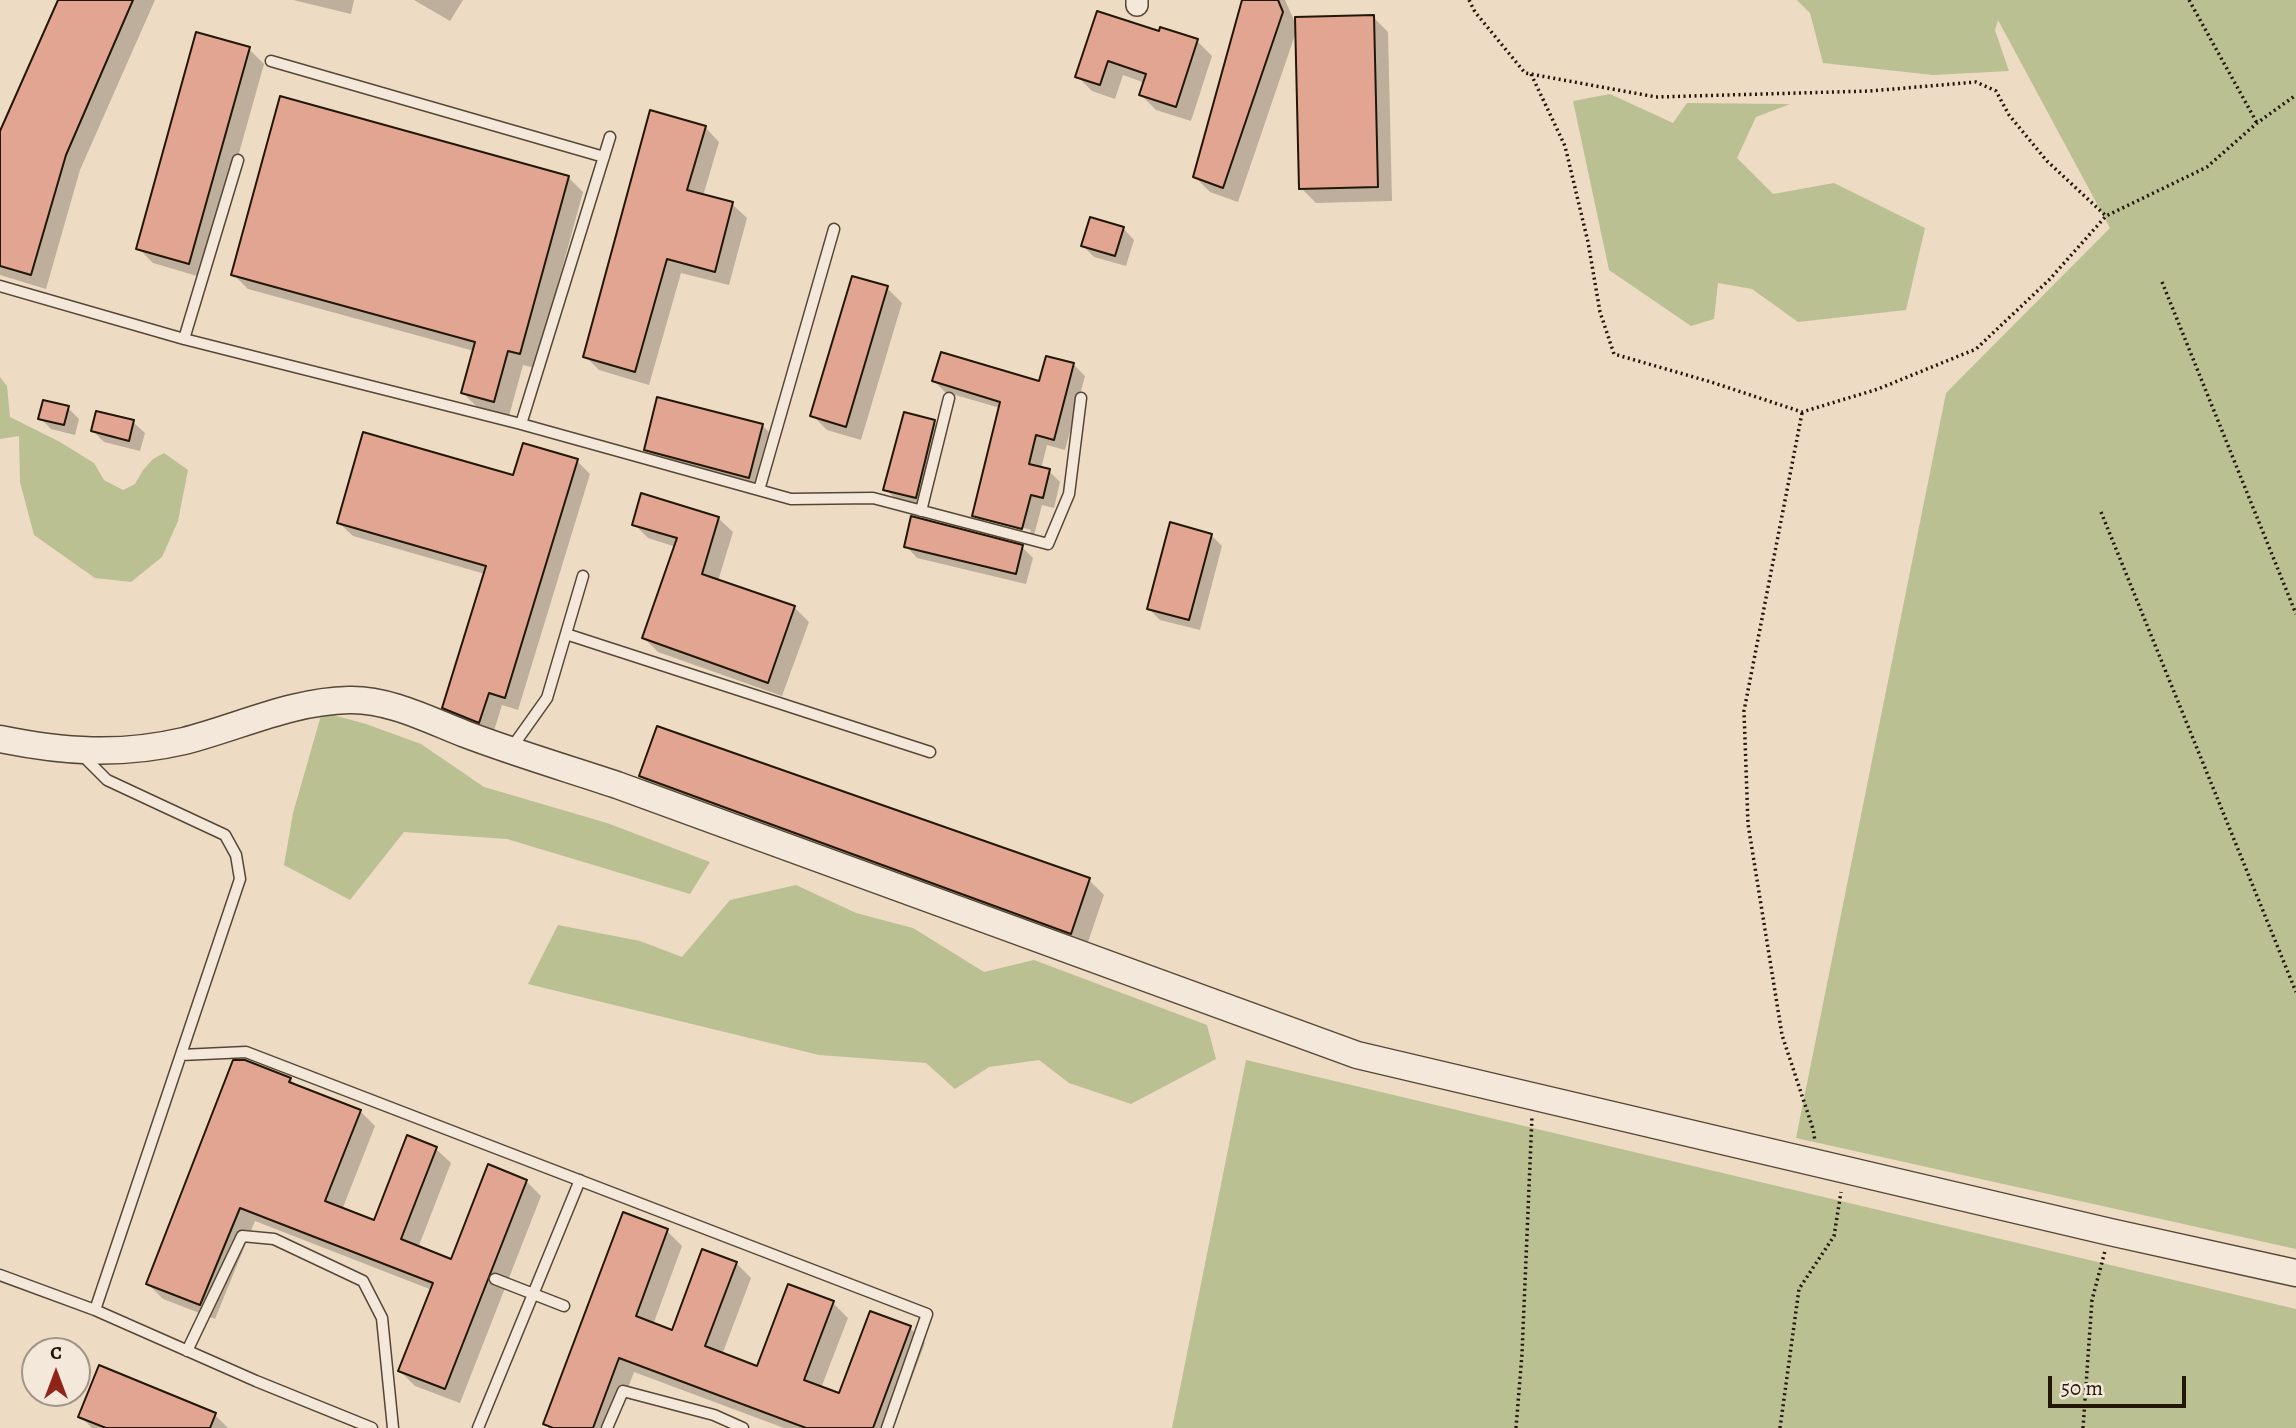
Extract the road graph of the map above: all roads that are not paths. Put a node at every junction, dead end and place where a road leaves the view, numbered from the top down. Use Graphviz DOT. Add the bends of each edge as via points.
graph roads {
  1 [pos="271,61"];
  2 [pos="610,137"];
  3 [pos="604,157"];
  4 [pos="239,160"];
  5 [pos="834,229"];
  6 [pos="0,286"];
  7 [pos="184,339"];
  8 [pos="949,398"];
  9 [pos="1081,398"];
  10 [pos="521,424"];
  11 [pos="759,490"];
  12 [pos="921,511"];
  13 [pos="583,576"];
  14 [pos="566,634"];
  15 [pos="0,739"];
  16 [pos="510,750"];
  17 [pos="78,752"];
  18 [pos="930,752"];
  19 [pos="181,1055"];
  20 [pos="580,1180"];
  21 [pos="2296,1273"];
  22 [pos="0,1275"];
  23 [pos="495,1279"];
  24 [pos="532,1295"];
  25 [pos="564,1306"];
  26 [pos="95,1310"];
  27 [pos="187,1351"];
  28 [pos="372,1428"];
  29 [pos="393,1428"];
  30 [pos="478,1428"];
  31 [pos="607,1428"];
  32 [pos="743,1428"];
  33 [pos="887,1428"];
  1 -- 3 [label="lane"];
  2 -- 3 [label="lane"];
  3 -- 10 [label="lane"];
  4 -- 7 [label="lane"];
  5 -- 11 [label="lane"];
  6 -- 7 [label="lane"];
  7 -- 10 [label="lane"];
  8 -- 12 [label="lane"];
  9 -- 12 [label="lane" via="1069,494 1048,544"];
  10 -- 11 [label="lane"];
  11 -- 12 [label="lane" via="791,499 873,498"];
  13 -- 14 [label="lane"];
  14 -- 16 [label="lane" via="547,698"];
  14 -- 18 [label="lane"];
  15 -- 17 [label="street"];
  16 -- 17 [label="street" via="385,705 351,700 312,703 183,741"];
  16 -- 21 [label="street" via="1357,1055"];
  17 -- 19 [label="lane" via="107,780 225,835 236,855 240,879"];
  19 -- 20 [label="lane" via="246,1052"];
  19 -- 26 [label="lane"];
  20 -- 24 [label="lane"];
  20 -- 33 [label="lane" via="928,1314"];
  22 -- 26 [label="lane"];
  23 -- 24 [label="lane"];
  24 -- 25 [label="lane"];
  24 -- 30 [label="lane"];
  26 -- 27 [label="lane"];
  27 -- 28 [label="lane"];
  27 -- 29 [label="lane" via="242,1236 274,1240 363,1281 382,1318"];
  31 -- 32 [label="lane" via="623,1391 714,1415"];
}
